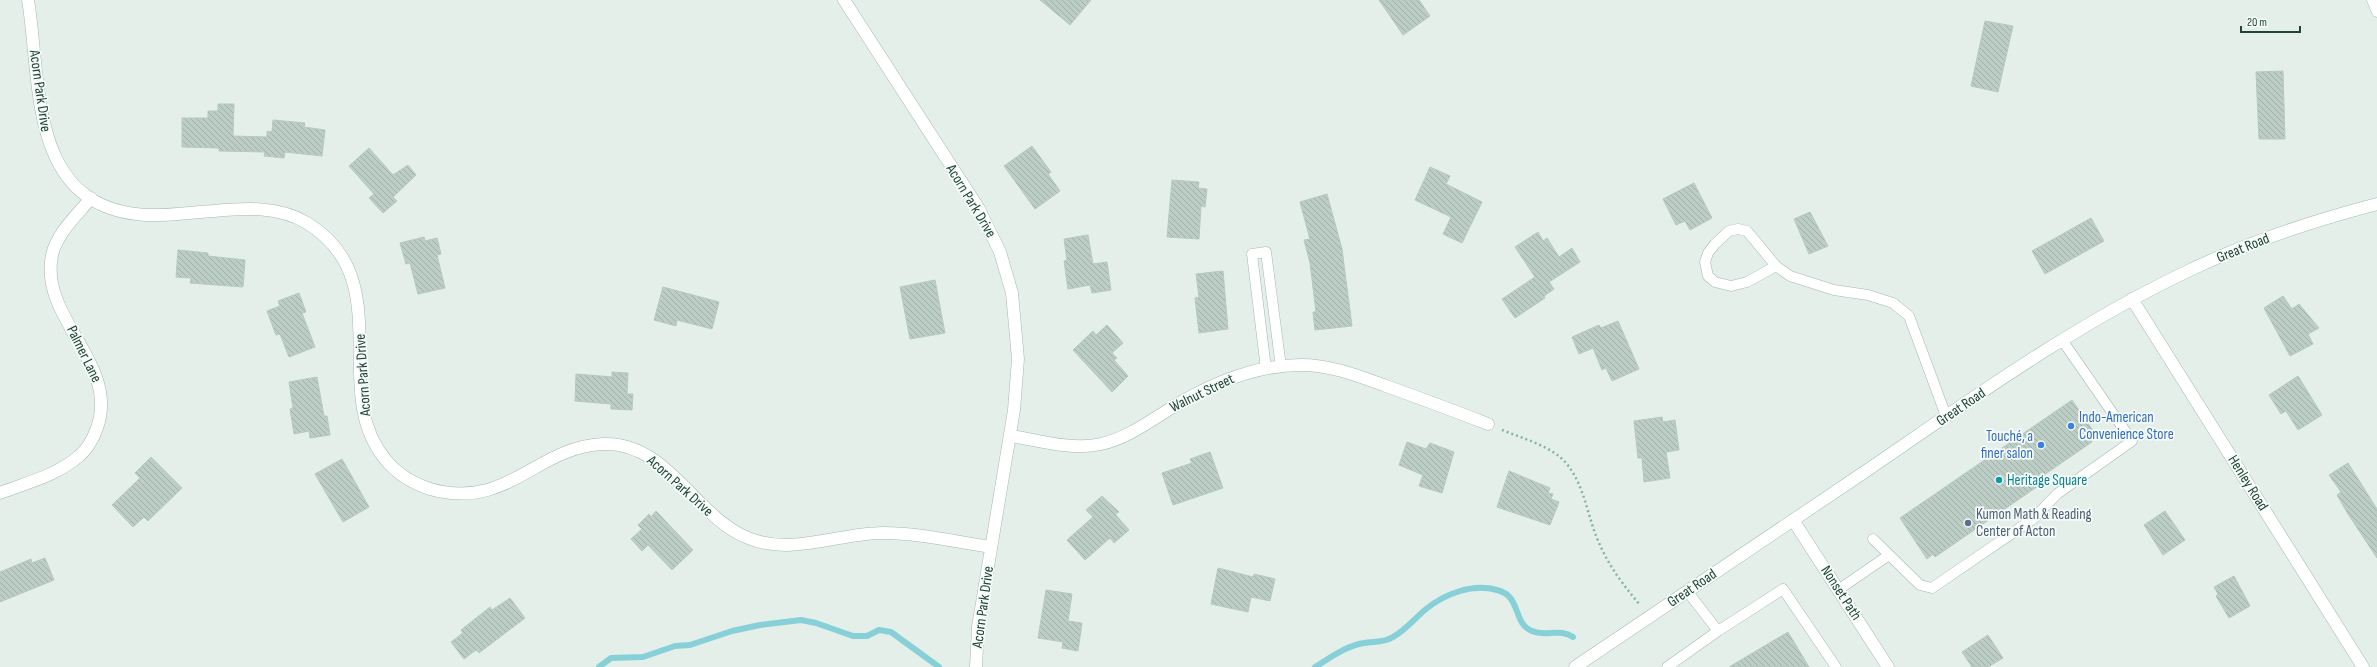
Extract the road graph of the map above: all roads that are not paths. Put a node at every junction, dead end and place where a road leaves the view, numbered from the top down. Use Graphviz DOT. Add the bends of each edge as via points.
graph roads {
  1 [pos="28,0"];
  2 [pos="844,0"];
  3 [pos="2372,0"];
  4 [pos="2377,12"];
  5 [pos="91,198"];
  6 [pos="2377,204"];
  7 [pos="1776,266"];
  8 [pos="2132,300"];
  9 [pos="2062,340"];
  10 [pos="1281,367"];
  11 [pos="1266,369"];
  12 [pos="1946,416"];
  13 [pos="1488,424"];
  14 [pos="1011,436"];
  15 [pos="0,494"];
  16 [pos="1793,520"];
  17 [pos="1874,539"];
  18 [pos="991,547"];
  19 [pos="1889,555"];
  20 [pos="1838,590"];
  21 [pos="1687,591"];
  22 [pos="1718,631"];
  23 [pos="976,667"];
  24 [pos="1575,667"];
  25 [pos="1667,667"];
  26 [pos="1836,667"];
  27 [pos="1888,667"];
  28 [pos="2363,667"];
  1 -- 5 [label="street, Acorn Park Drive" via="46,138 65,173"];
  2 -- 14 [label="street, Acorn Park Drive" via="979,209 1000,252 1012,293 1018,336 1017,383"];
  3 -- 4 [label="lane"];
  5 -- 15 [label="street, Palmer Lane" via="60,236 52,254 50,273 53,291 101,388 98,424 92,441 80,456 70,463"];
  5 -- 18 [label="street, Acorn Park Drive" via="107,206 145,215 243,208 276,211 303,221 324,236 345,262 358,295 361,394 368,434 388,463 402,476 420,486 460,494 478,493 519,478 564,452 585,446 625,446 646,455 660,465 715,518 730,529 764,544 782,546 884,533"];
  6 -- 8 [label="street, Great Road" via="2322,219 2253,244 2189,271"];
  7 -- 7 [label="lane" via="1747,232 1738,229 1729,231 1715,244 1708,252 1705,262 1708,276 1715,282 1731,286 1748,282"];
  7 -- 12 [label="lane" via="1805,282 1883,299 1905,312 1909,316"];
  8 -- 9 [label="street, Great Road"];
  8 -- 28 [label="street, Henley Road"];
  9 -- 12 [label="street, Great Road"];
  9 -- 19 [label="lane" via="2132,441 2057,494 2033,520 1938,585 1926,588 1920,585"];
  10 -- 11 [label="street, Walnut Street"];
  10 -- 11 [label="lane" via="1266,252 1252,254"];
  10 -- 13 [label="street, Walnut Street" via="1301,365 1338,370"];
  11 -- 14 [label="street, Walnut Street" via="1226,379 1184,400 1131,432 1100,445 1083,446"];
  12 -- 16 [label="street, Great Road"];
  14 -- 18 [label="street, Acorn Park Drive"];
  16 -- 20 [label="street, Nonset Path"];
  16 -- 21 [label="street, Great Road"];
  17 -- 19 [label="lane"];
  18 -- 23 [label="street, Acorn Park Drive" via="978,627"];
  19 -- 20 [label="lane"];
  20 -- 27 [label="street, Nonset Path"];
  21 -- 22 [label="lane"];
  21 -- 24 [label="street, Great Road"];
  22 -- 25 [label="lane"];
  22 -- 26 [label="lane" via="1783,589"];
}
